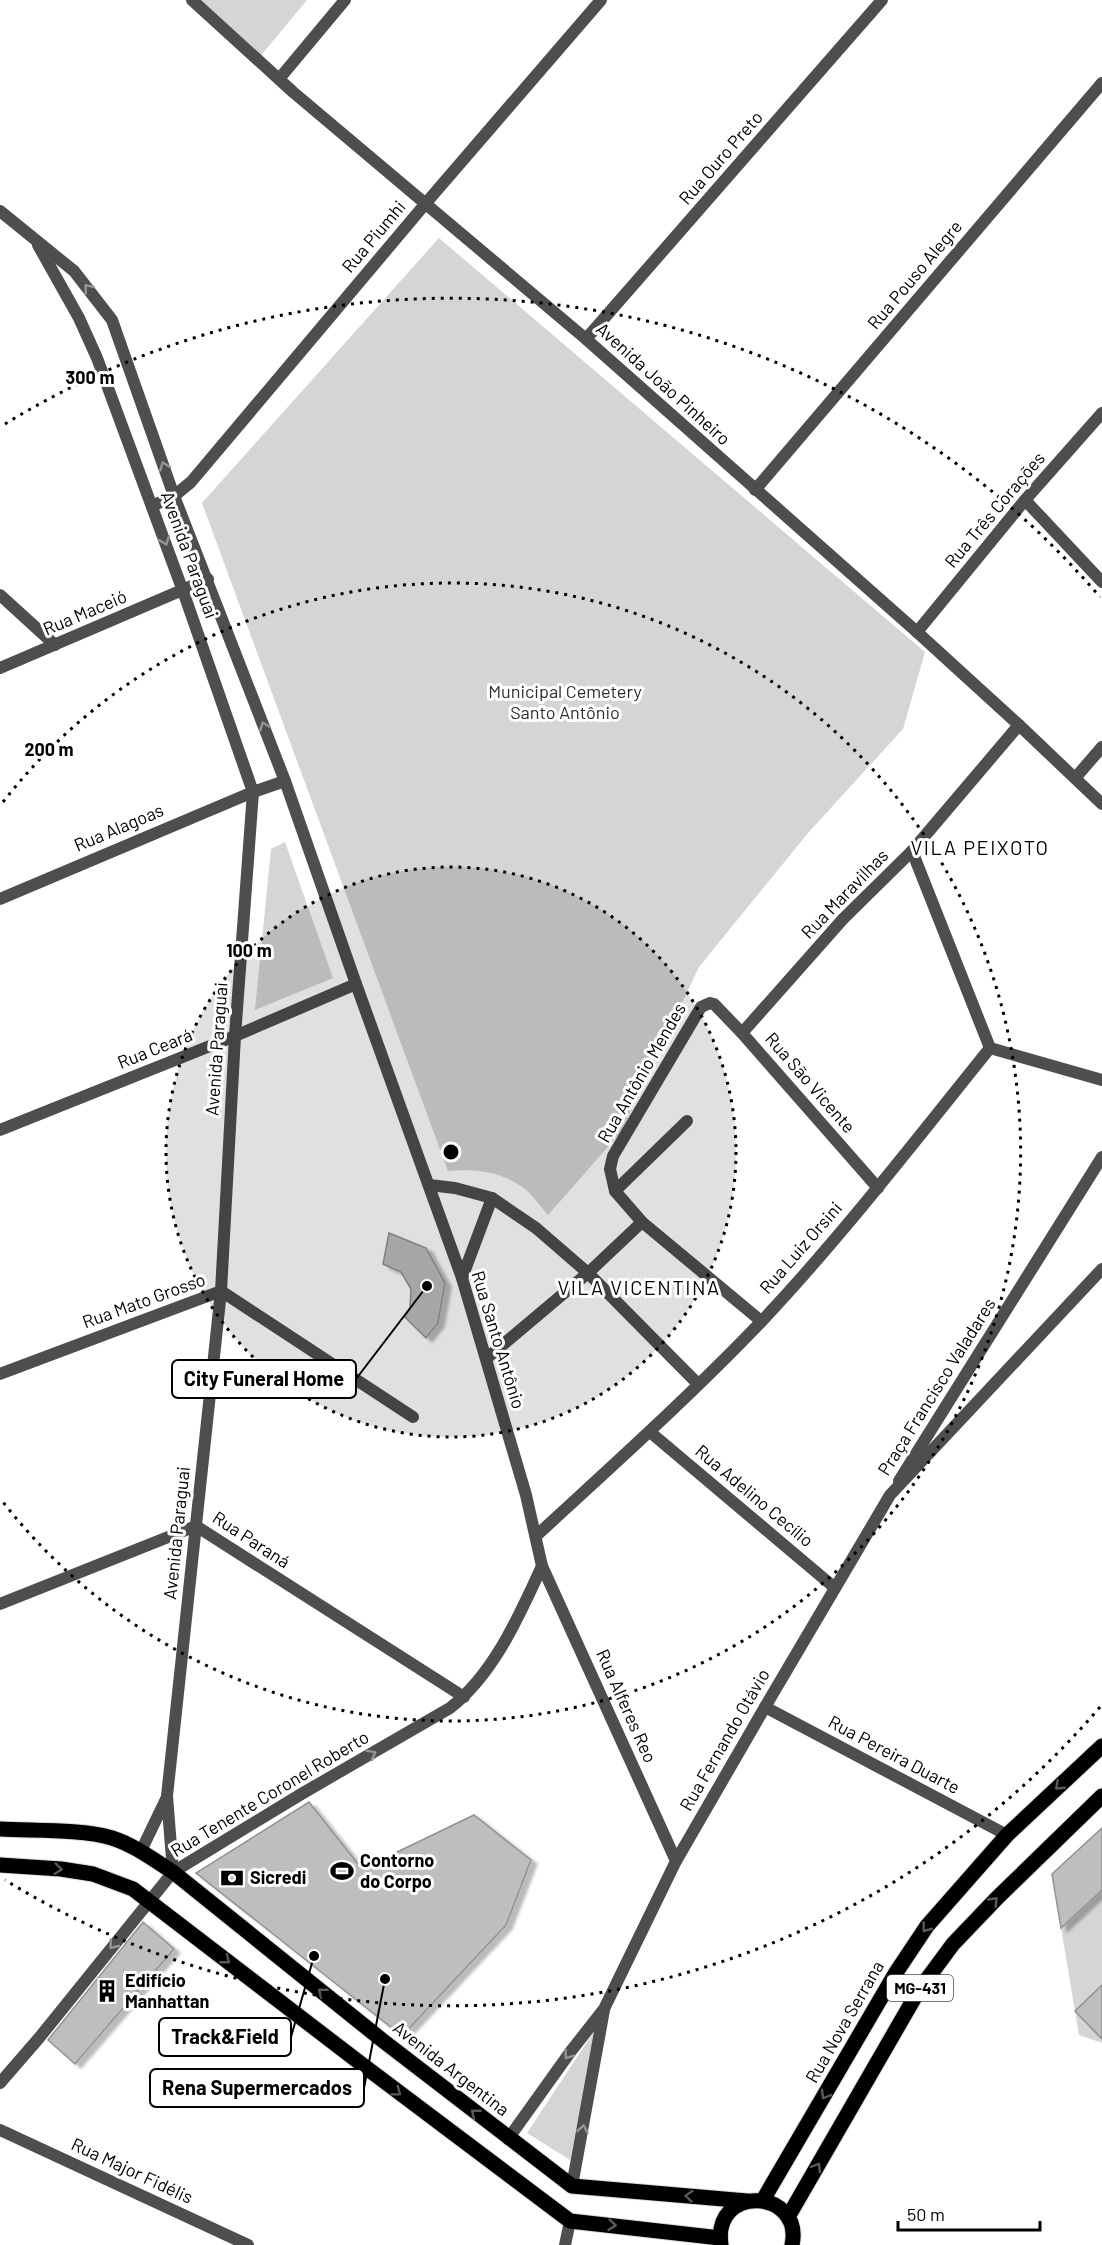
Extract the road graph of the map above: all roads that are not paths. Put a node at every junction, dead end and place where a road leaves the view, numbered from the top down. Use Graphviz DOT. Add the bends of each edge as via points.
graph roads {
  1 [pos="192,0"];
  2 [pos="345,0"];
  3 [pos="601,0"];
  4 [pos="882,0"];
  5 [pos="279,79"];
  6 [pos="1102,83"];
  7 [pos="426,203"];
  8 [pos="0,211"];
  9 [pos="33,238"];
  10 [pos="586,339"];
  11 [pos="1102,413"];
  12 [pos="755,490"];
  13 [pos="174,496"];
  14 [pos="1025,500"];
  15 [pos="152,506"];
  16 [pos="208,579"];
  17 [pos="1102,582"];
  18 [pos="183,591"];
  19 [pos="0,595"];
  20 [pos="917,632"];
  21 [pos="55,645"];
  22 [pos="0,668"];
  23 [pos="1019,725"];
  24 [pos="1102,747"];
  25 [pos="1076,777"];
  26 [pos="285,781"];
  27 [pos="254,792"];
  28 [pos="1102,804"];
  29 [pos="912,851"];
  30 [pos="0,899"];
  31 [pos="356,984"];
  32 [pos="714,1004"];
  33 [pos="742,1033"];
  34 [pos="236,1036"];
  35 [pos="990,1048"];
  36 [pos="1102,1080"];
  37 [pos="687,1121"];
  38 [pos="0,1130"];
  39 [pos="1102,1157"];
  40 [pos="429,1185"];
  41 [pos="878,1188"];
  42 [pos="615,1191"];
  43 [pos="492,1198"];
  44 [pos="642,1222"];
  45 [pos="1102,1269"];
  46 [pos="588,1273"];
  47 [pos="462,1278"];
  48 [pos="221,1291"];
  49 [pos="760,1322"];
  50 [pos="487,1358"];
  51 [pos="0,1374"];
  52 [pos="698,1384"];
  53 [pos="413,1417"];
  54 [pos="650,1432"];
  55 [pos="890,1495"];
  56 [pos="196,1526"];
  57 [pos="536,1536"];
  58 [pos="542,1566"];
  59 [pos="835,1588"];
  60 [pos="0,1604"];
  61 [pos="464,1697"];
  62 [pos="765,1707"];
  63 [pos="1102,1746"];
  64 [pos="167,1796"];
  65 [pos="1102,1796"];
  66 [pos="0,1829"];
  67 [pos="1007,1835"];
  68 [pos="141,1851"];
  69 [pos="676,1861"];
  70 [pos="0,1865"];
  71 [pos="173,1872"];
  72 [pos="150,1900"];
  73 [pos="604,2009"];
  74 [pos="0,2083"];
  75 [pos="0,2130"];
  76 [pos="508,2139"];
  77 [pos="572,2186"];
  78 [pos="763,2200"];
  79 [pos="747,2201"];
  80 [pos="788,2217"];
  81 [pos="570,2221"];
  82 [pos="720,2241"];
  83 [pos="794,2241"];
  84 [pos="249,2245"];
  85 [pos="565,2245"];
  1 -- 5 [label="street, Avenida João Pinheiro"];
  2 -- 5 [label="street"];
  3 -- 7 [label="street, Rua Piumhi"];
  4 -- 10 [label="street, Rua Ouro Preto"];
  5 -- 7 [label="street, Avenida João Pinheiro"];
  6 -- 12 [label="street, Rua Pouso Alegre"];
  7 -- 10 [label="street, Avenida João Pinheiro"];
  7 -- 13 [label="street, Rua Piumhi" via="191,482"];
  8 -- 9 [label="street, Avenida Paraguai"];
  13 -- 9 [label="street, Avenida Paraguai, one-way" via="112,320 74,271"];
  9 -- 15 [label="street, Avenida Paraguai" via="97,358"];
  10 -- 12 [label="street, Avenida João Pinheiro"];
  11 -- 14 [label="street, Rua Três Corações"];
  12 -- 20 [label="street, Avenida João Pinheiro"];
  13 -- 15 [label="street, Rua Piumhi"];
  13 -- 16 [label="street, Avenida Paraguai"];
  14 -- 17 [label="street"];
  14 -- 20 [label="street, Rua Três Corações"];
  15 -- 18 [label="street, Avenida Paraguai, one-way"];
  16 -- 18 [label="street, Rua Maceió"];
  26 -- 16 [label="street, Avenida Paraguai, one-way"];
  18 -- 21 [label="street, Rua Maceió"];
  18 -- 27 [label="street, Avenida Paraguai"];
  19 -- 21 [label="street"];
  20 -- 23 [label="street, Avenida João Pinheiro"];
  21 -- 22 [label="street, Rua Maceió"];
  23 -- 25 [label="street, Avenida João Pinheiro"];
  23 -- 29 [label="street, Rua Maravilhas"];
  24 -- 25 [label="street"];
  25 -- 28 [label="street, Avenida João Pinheiro"];
  26 -- 27 [label="street, Rua Alagoas"];
  26 -- 31 [label="street, Avenida Paraguai"];
  27 -- 30 [label="street, Rua Alagoas"];
  27 -- 34 [label="street, Avenida Paraguai"];
  29 -- 33 [label="street, Rua Maravilhas" via="843,919"];
  29 -- 35 [label="street"];
  31 -- 34 [label="street, Rua Ceará"];
  31 -- 40 [label="street, Rua Santo Antônio"];
  32 -- 33 [label="street, Rua São Vicente"];
  32 -- 42 [label="street, Rua Antônio Mendes" via="706,1004 696,1013 614,1156 610,1169"];
  33 -- 41 [label="street, Rua São Vicente"];
  34 -- 38 [label="street, Rua Ceará"];
  34 -- 48 [label="street, Avenida Paraguai"];
  35 -- 36 [label="street"];
  35 -- 41 [label="street, Rua Luiz Orsini"];
  37 -- 42 [label="street"];
  39 -- 55 [label="street, Praça Francisco Valadares"];
  40 -- 43 [label="street"];
  40 -- 47 [label="street, Rua Santo Antônio"];
  41 -- 49 [label="street, Rua Luiz Orsini"];
  42 -- 44 [label="street"];
  43 -- 46 [label="street" via="536,1228"];
  43 -- 47 [label="street"];
  44 -- 46 [label="street"];
  44 -- 49 [label="street"];
  45 -- 55 [label="street, Praça Francisco Valadares"];
  46 -- 50 [label="street"];
  46 -- 52 [label="street"];
  47 -- 50 [label="street, Rua Santo Antônio"];
  48 -- 51 [label="street, Rua Mato Grosso"];
  48 -- 53 [label="street, Rua Mato Grosso"];
  48 -- 56 [label="street, Avenida Paraguai"];
  49 -- 52 [label="street, Rua Luiz Orsini"];
  50 -- 57 [label="street, Rua Santo Antônio"];
  52 -- 54 [label="street, Rua Luiz Orsini"];
  54 -- 57 [label="street, Rua Luiz Orsini"];
  54 -- 59 [label="street, Rua Adelino Cecílio"];
  55 -- 59 [label="street, Rua Fernando Otávio"];
  56 -- 60 [label="street, Rua Paraná"];
  56 -- 61 [label="street, Rua Paraná"];
  56 -- 64 [label="street, Avenida Paraguai"];
  57 -- 58 [label="street, Rua Santo Antônio"];
  58 -- 61 [label="street" via="511,1631"];
  58 -- 69 [label="street, Rua Alferes Reo"];
  59 -- 62 [label="street, Rua Fernando Otávio"];
  71 -- 61 [label="street, Rua Tenente Coronel Roberto, one-way"];
  62 -- 67 [label="street, Rua Pereira Duarte"];
  62 -- 69 [label="street, Rua Fernando Otávio"];
  63 -- 67 [label="main road, Rua Nova Serrana, one-way"];
  64 -- 68 [label="street, Avenida Paraguai"];
  64 -- 71 [label="street, Avenida Paraguai"];
  80 -- 65 [label="main road, MG-431, one-way" via="919,1990 953,1944"];
  66 -- 68 [label="main road, Avenida Argentina" via="80,1833 112,1838"];
  67 -- 78 [label="main road, Rua Nova Serrana, one-way" via="920,1935"];
  68 -- 71 [label="main road, Avenida Argentina"];
  69 -- 73 [label="street, Rua Fernando Otávio"];
  70 -- 72 [label="main road, one-way" via="93,1874"];
  71 -- 72 [label="street, Rua Tenente Coronel Roberto"];
  76 -- 71 [label="main road, Avenida Argentina, one-way"];
  72 -- 74 [label="street, Rua Tenente Coronel Roberto, one-way"];
  72 -- 81 [label="main road, one-way"];
  73 -- 76 [label="street, one-way"];
  77 -- 73 [label="street, one-way"];
  75 -- 84 [label="street, Rua Major Fidélis"];
  76 -- 77 [label="main road, Avenida Argentina"];
  79 -- 77 [label="main road, one-way"];
  78 -- 79 [label="main road"];
  78 -- 80 [label="main road"];
  79 -- 82 [label="main road" via="724,2218"];
  80 -- 83 [label="main road"];
  81 -- 82 [label="main road, one-way"];
  81 -- 85 [label="street"];
}
